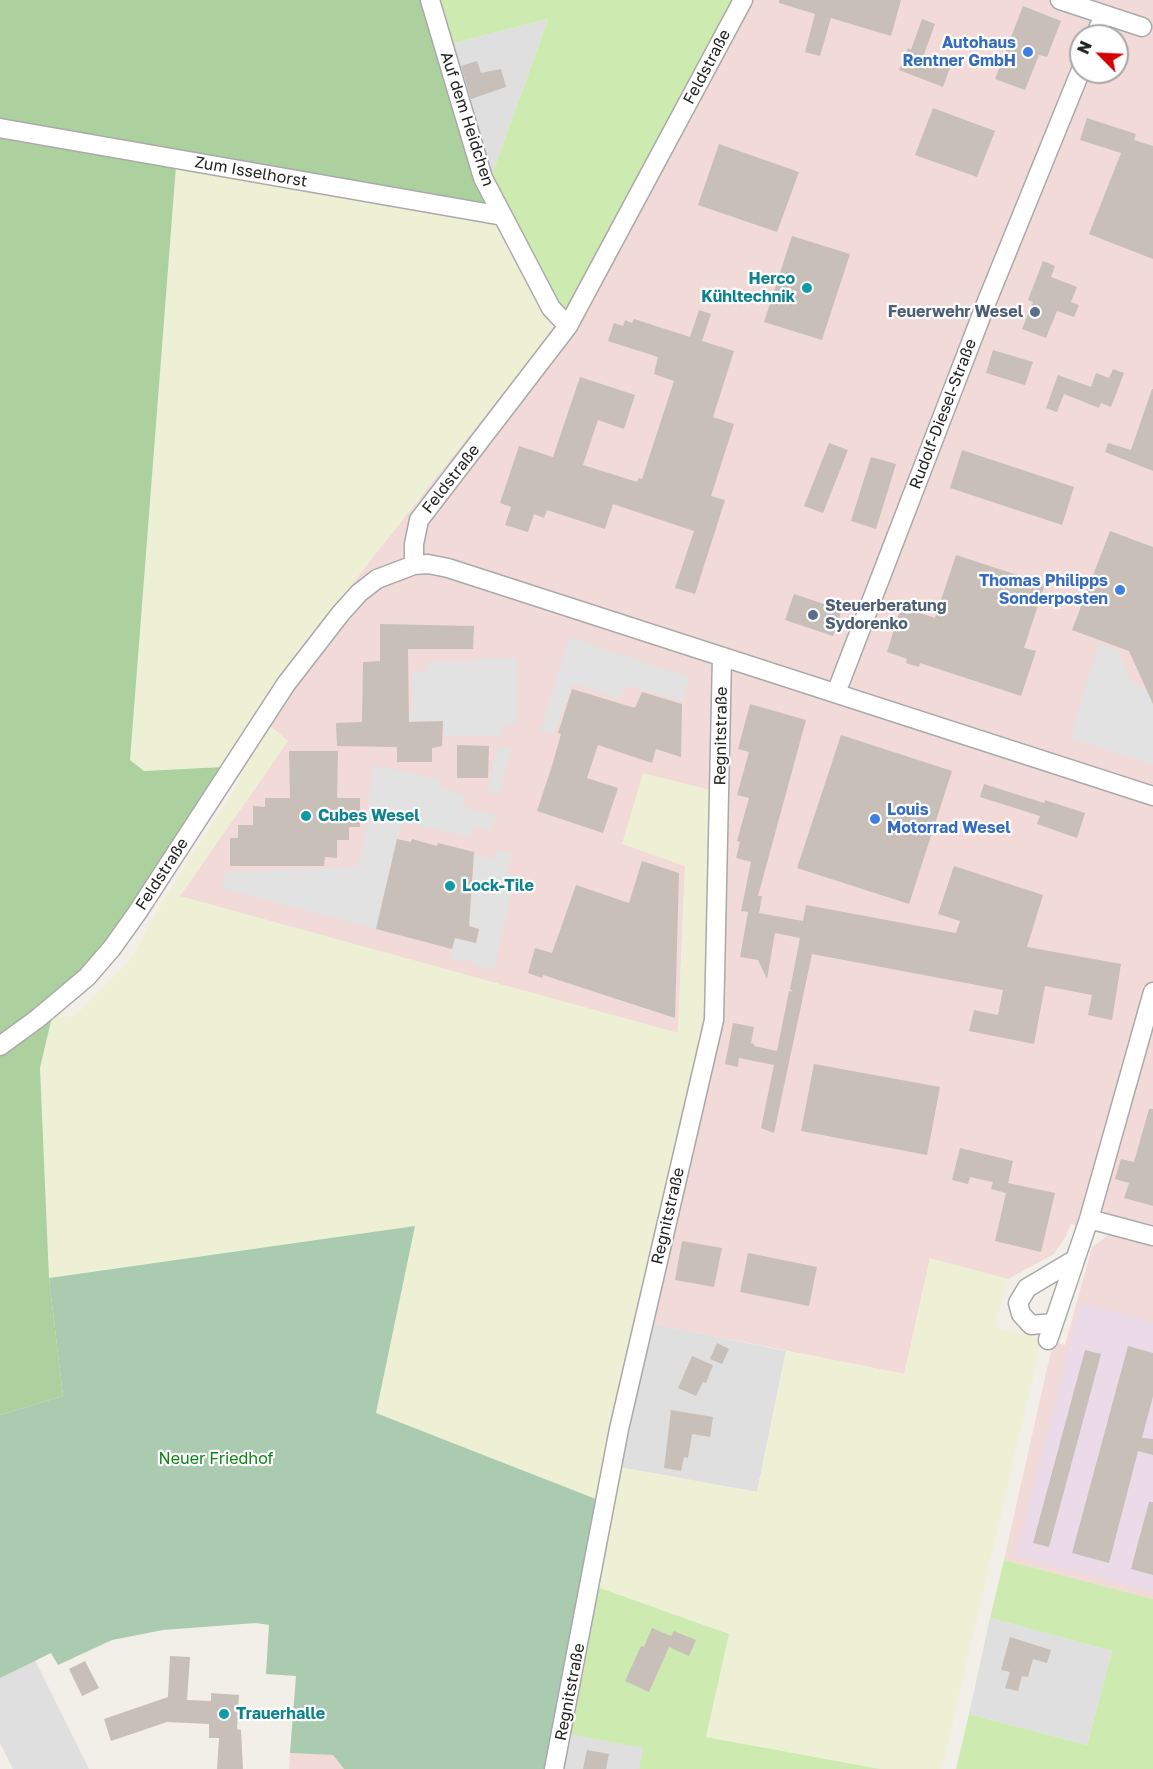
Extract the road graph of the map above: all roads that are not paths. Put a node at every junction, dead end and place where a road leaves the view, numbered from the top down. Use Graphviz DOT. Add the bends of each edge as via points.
graph roads {
  1 [pos="430,0"];
  2 [pos="743,0"];
  3 [pos="1060,0"];
  4 [pos="1104,15"];
  5 [pos="1100,24"];
  6 [pos="1142,27"];
  7 [pos="1075,84"];
  8 [pos="0,128"];
  9 [pos="503,216"];
  10 [pos="568,326"];
  11 [pos="414,565"];
  12 [pos="722,657"];
  13 [pos="836,693"];
  14 [pos="1153,796"];
  15 [pos="1153,992"];
  16 [pos="0,1046"];
  17 [pos="1089,1219"];
  18 [pos="1153,1236"];
  19 [pos="1074,1260"];
  20 [pos="555,1769"];
  1 -- 9 [label="street, Auf dem Heidchen" via="483,178"];
  2 -- 10 [label="street, Feldstraße"];
  3 -- 4 [label="street"];
  4 -- 5 [label="street"];
  4 -- 6 [label="street"];
  7 -- 13 [label="street, Rudolf-Diesel-Straße"];
  8 -- 9 [label="street, Zum Isselhorst"];
  9 -- 10 [label="street, Auf dem Heidchen" via="551,308"];
  10 -- 11 [label="street, Feldstraße" via="419,520"];
  11 -- 12 [label="street" via="448,568"];
  11 -- 16 [label="street, Feldstraße" via="377,579 347,606 286,684 112,948 87,977"];
  12 -- 13 [label="street"];
  12 -- 20 [label="street, Regnitstraße" via="714,1020 619,1429"];
  13 -- 14 [label="street"];
  15 -- 17 [label="street"];
  17 -- 18 [label="street"];
  17 -- 19 [label="street"];
  19 -- 19 [label="street" via="1050,1331 1031,1325 1018,1302 1027,1288"];
}
